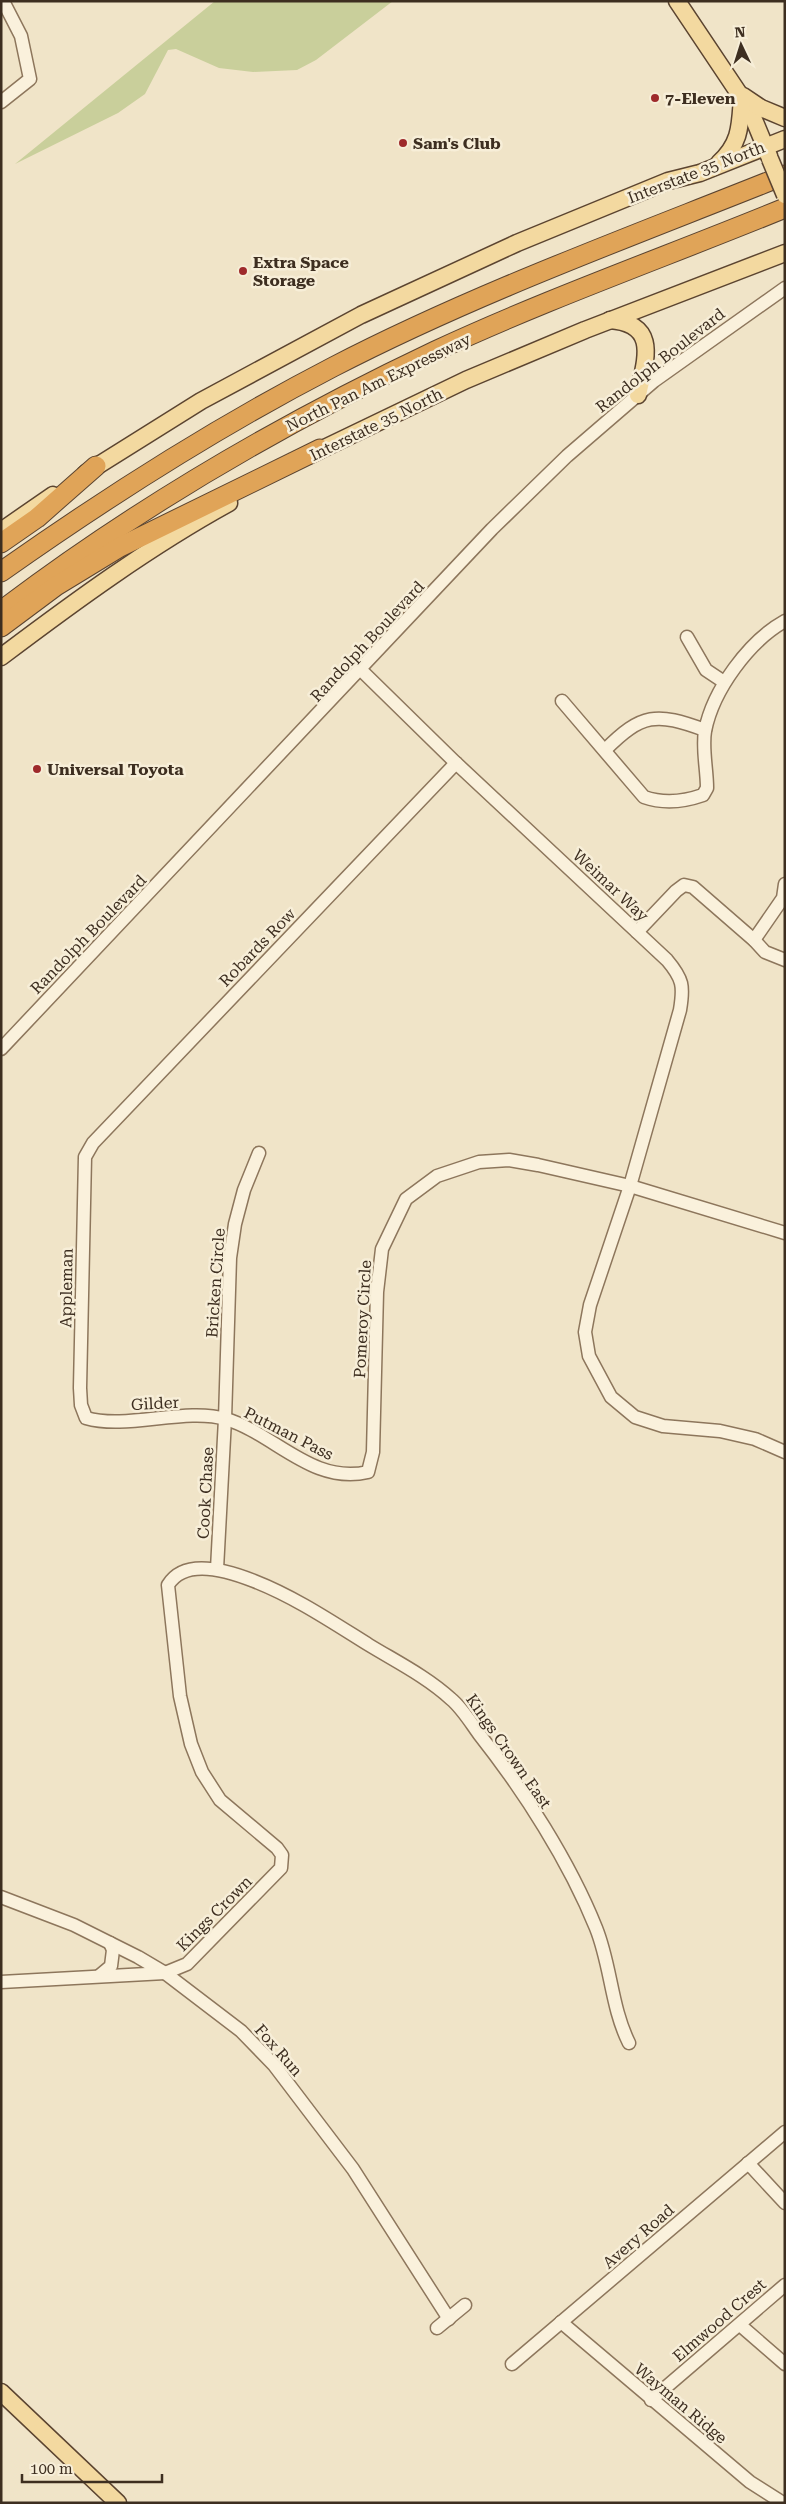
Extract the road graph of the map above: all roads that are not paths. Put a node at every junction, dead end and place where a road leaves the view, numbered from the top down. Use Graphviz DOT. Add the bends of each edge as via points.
graph roads {
  1 [pos="3,1"];
  2 [pos="677,1"];
  3 [pos="741,96"];
  4 [pos="1,102"];
  5 [pos="785,118"];
  6 [pos="785,139"];
  7 [pos="768,153"];
  8 [pos="715,167"];
  9 [pos="785,175"];
  10 [pos="785,195"];
  11 [pos="785,208"];
  12 [pos="785,253"];
  13 [pos="785,288"];
  14 [pos="610,320"];
  15 [pos="638,395"];
  16 [pos="320,448"];
  17 [pos="96,466"];
  18 [pos="1,531"];
  19 [pos="1,544"];
  20 [pos="1,572"];
  21 [pos="1,611"];
  22 [pos="785,621"];
  23 [pos="1,627"];
  24 [pos="687,637"];
  25 [pos="1,657"];
  26 [pos="361,670"];
  27 [pos="724,682"];
  28 [pos="562,701"];
  29 [pos="705,730"];
  30 [pos="605,750"];
  31 [pos="456,763"];
  32 [pos="785,884"];
  33 [pos="637,932"];
  34 [pos="754,940"];
  35 [pos="785,960"];
  36 [pos="1,1049"];
  37 [pos="259,1153"];
  38 [pos="85,1157"];
  39 [pos="630,1186"];
  40 [pos="785,1233"];
  41 [pos="86,1418"];
  42 [pos="225,1419"];
  43 [pos="785,1452"];
  44 [pos="368,1472"];
  45 [pos="217,1569"];
  46 [pos="1,1897"];
  47 [pos="110,1943"];
  48 [pos="165,1973"];
  49 [pos="99,1976"];
  50 [pos="1,1982"];
  51 [pos="629,2043"];
  52 [pos="785,2132"];
  53 [pos="748,2163"];
  54 [pos="785,2203"];
  55 [pos="785,2285"];
  56 [pos="465,2305"];
  57 [pos="449,2319"];
  58 [pos="561,2322"];
  59 [pos="740,2325"];
  60 [pos="437,2328"];
  61 [pos="512,2364"];
  62 [pos="785,2364"];
  63 [pos="1,2392"];
  64 [pos="651,2400"];
  65 [pos="118,2503"];
  66 [pos="783,2503"];
  1 -- 4 [label="street" via="21,36 30,79"];
  2 -- 3 [label="main road"];
  3 -- 5 [label="main road"];
  3 -- 7 [label="main road"];
  3 -- 8 [label="main road" via="740,128 733,150"];
  6 -- 7 [label="main road, Interstate 35 North"];
  7 -- 8 [label="main road, Interstate 35 North"];
  7 -- 10 [label="main road, bridge"];
  8 -- 17 [label="main road, Interstate 35 North" via="668,181 517,243 361,315 201,401"];
  9 -- 20 [label="highway, North Pan Am Expressway" via="524,280 333,367 255,409 123,488"];
  11 -- 21 [label="highway, North Pan Am Expressway" via="482,331 294,422 108,535"];
  12 -- 14 [label="main road, Interstate 35 North"];
  13 -- 15 [label="street, Randolph Boulevard"];
  14 -- 15 [label="main road" via="626,321 641,332 646,343"];
  14 -- 16 [label="main road, Interstate 35 North" via="466,380"];
  15 -- 26 [label="street, Randolph Boulevard" via="567,456 492,529"];
  16 -- 23 [label="highway" via="120,547 64,581"];
  16 -- 25 [label="main road, Interstate 35 North" via="284,472 186,526"];
  17 -- 18 [label="main road, Interstate 35 North"];
  17 -- 19 [label="highway" via="37,518"];
  22 -- 27 [label="street" via="765,633"];
  24 -- 27 [label="street" via="706,670"];
  26 -- 31 [label="street, Weimar Way"];
  26 -- 36 [label="street, Randolph Boulevard"];
  27 -- 29 [label="street"];
  28 -- 30 [label="street"];
  29 -- 30 [label="street" via="668,719 641,721"];
  29 -- 30 [label="street" via="707,788 703,795 676,802 659,802 644,796"];
  31 -- 33 [label="street, Weimar Way"];
  31 -- 38 [label="street, Robards Row" via="92,1143"];
  32 -- 34 [label="street" via="779,904"];
  33 -- 34 [label="street" via="684,885 692,887"];
  33 -- 39 [label="street, Weimar Way" via="676,971 683,989 680,1010"];
  34 -- 35 [label="street" via="764,952"];
  37 -- 42 [label="street, Bricken Circle" via="244,1190 230,1258"];
  38 -- 41 [label="street, Appleman" via="80,1388"];
  39 -- 40 [label="street, Pomeroy Circle"];
  39 -- 43 [label="street, Weimar Way" via="590,1305 585,1332 589,1356 603,1385 628,1412 645,1421 663,1426 720,1431 755,1439"];
  39 -- 44 [label="street, Pomeroy Circle" via="538,1165 494,1160 451,1170 426,1183 406,1200 386,1238 377,1276 373,1452"];
  41 -- 42 [label="street, Gilder" via="105,1423 203,1417"];
  42 -- 44 [label="street, Putman Pass" via="251,1429 301,1461 331,1473 352,1476"];
  42 -- 45 [label="street, Cook Chase"];
  45 -- 48 [label="street, Kings Crown" via="184,1571 174,1576 168,1585 182,1706 191,1744 212,1791 238,1818 277,1848 283,1862 276,1874 186,1964"];
  45 -- 51 [label="street, Kings Crown East" via="259,1583 301,1604 424,1678 453,1700 520,1790 584,1900 602,1947 621,2026"];
  46 -- 47 [label="street, Fox Run" via="74,1925"];
  47 -- 48 [label="street, Fox Run"];
  47 -- 49 [label="street" via="113,1950 111,1966"];
  48 -- 49 [label="street, Kings Crown"];
  48 -- 57 [label="street, Fox Run" via="241,2031 274,2065 353,2169"];
  49 -- 50 [label="street, Kings Crown"];
  52 -- 53 [label="street, Avery Road"];
  53 -- 54 [label="street"];
  53 -- 58 [label="street, Avery Road"];
  55 -- 59 [label="street, Elmwood Crest"];
  56 -- 57 [label="street"];
  57 -- 60 [label="street"];
  58 -- 61 [label="street, Avery Road"];
  58 -- 64 [label="street, Wayman Ridge"];
  59 -- 62 [label="street"];
  59 -- 64 [label="street, Elmwood Crest"];
  63 -- 65 [label="main road"];
  64 -- 66 [label="street, Wayman Ridge" via="750,2482"];
}
